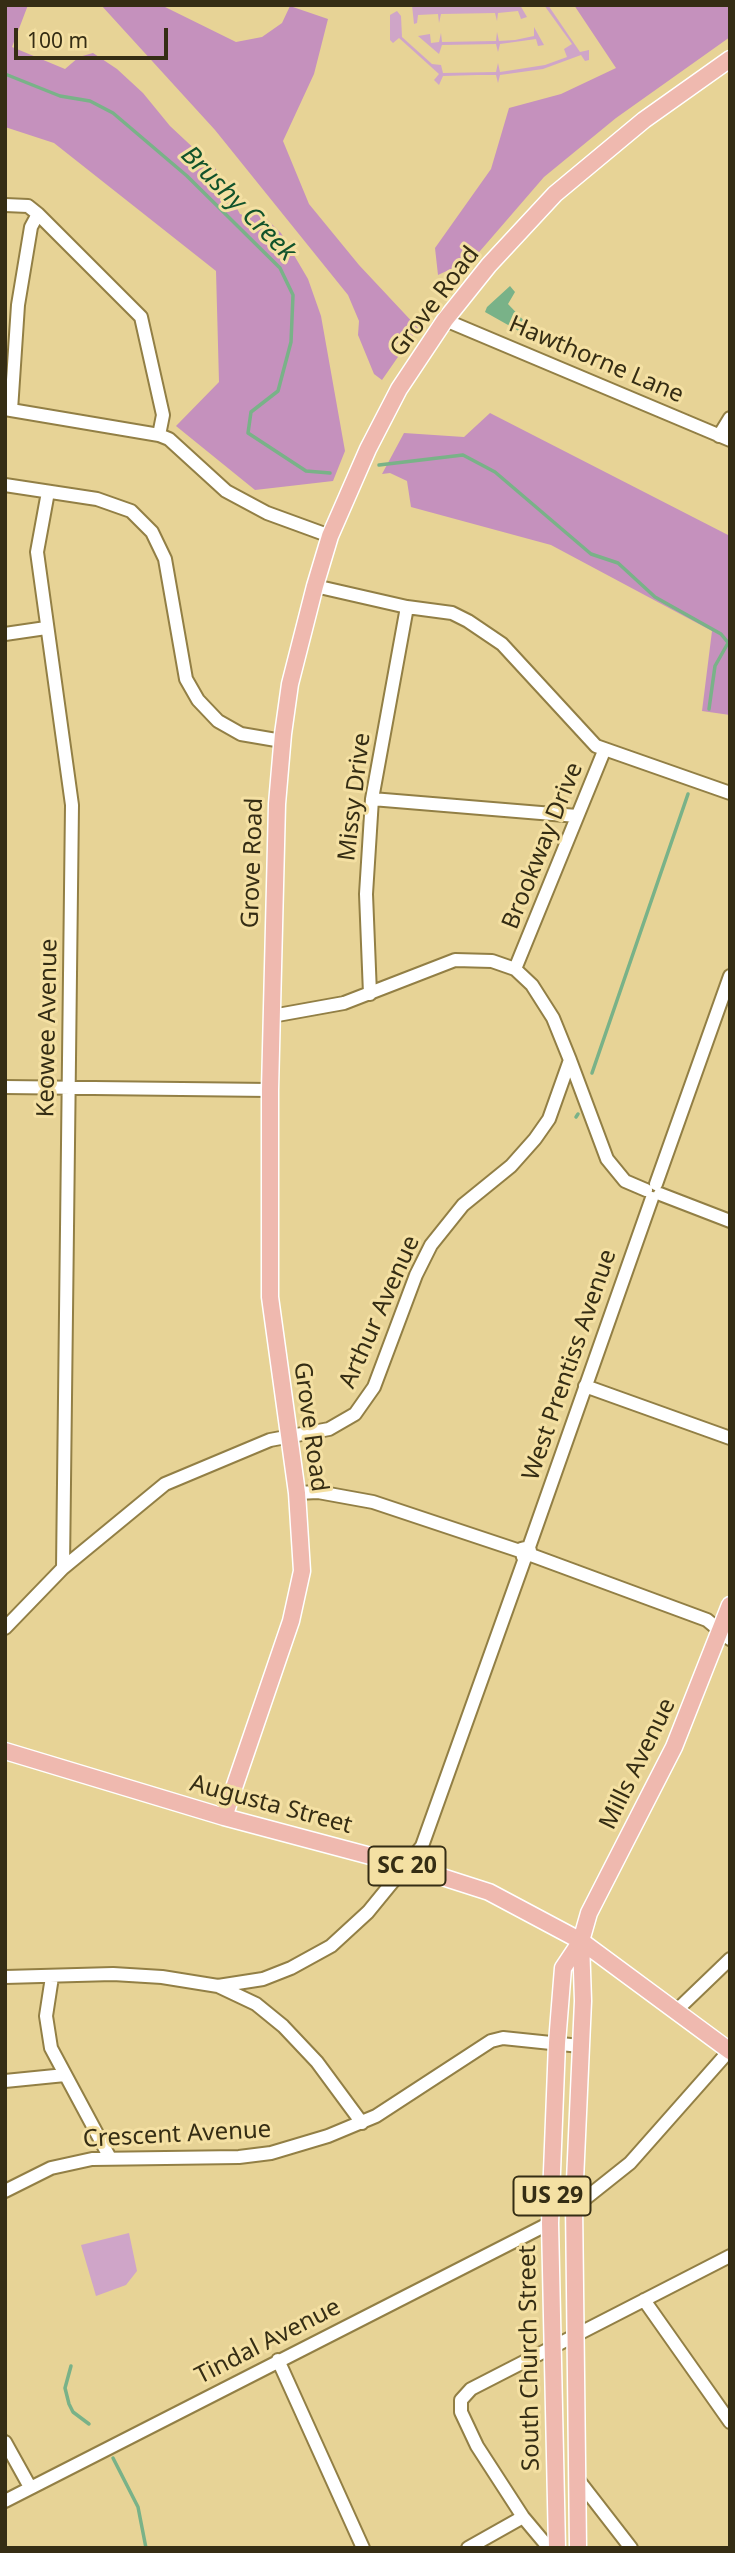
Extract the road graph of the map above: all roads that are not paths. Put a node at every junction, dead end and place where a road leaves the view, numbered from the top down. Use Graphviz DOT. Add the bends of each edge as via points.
graph roads {
  1 [pos="730,59"];
  2 [pos="5,205"];
  3 [pos="38,214"];
  4 [pos="445,320"];
  5 [pos="8,410"];
  6 [pos="730,418"];
  7 [pos="159,435"];
  8 [pos="724,438"];
  9 [pos="5,485"];
  10 [pos="48,492"];
  11 [pos="330,536"];
  12 [pos="314,586"];
  13 [pos="407,607"];
  14 [pos="46,628"];
  15 [pos="5,635"];
  16 [pos="282,741"];
  17 [pos="604,751"];
  18 [pos="730,793"];
  19 [pos="372,799"];
  20 [pos="577,816"];
  21 [pos="515,968"];
  22 [pos="730,976"];
  23 [pos="370,994"];
  24 [pos="272,1016"];
  25 [pos="570,1060"];
  26 [pos="5,1087"];
  27 [pos="68,1088"];
  28 [pos="270,1090"];
  29 [pos="653,1192"];
  30 [pos="730,1221"];
  31 [pos="585,1385"];
  32 [pos="289,1437"];
  33 [pos="730,1438"];
  34 [pos="296,1493"];
  35 [pos="526,1553"];
  36 [pos="62,1568"];
  37 [pos="730,1605"];
  38 [pos="5,1628"];
  39 [pos="725,1635"];
  40 [pos="5,1751"];
  41 [pos="224,1817"];
  42 [pos="408,1866"];
  43 [pos="581,1941"];
  44 [pos="730,1959"];
  45 [pos="52,1977"];
  46 [pos="5,1978"];
  47 [pos="218,1986"];
  48 [pos="678,2009"];
  49 [pos="557,2043"];
  50 [pos="580,2046"];
  51 [pos="730,2051"];
  52 [pos="65,2075"];
  53 [pos="5,2081"];
  54 [pos="362,2123"];
  55 [pos="110,2158"];
  56 [pos="5,2191"];
  57 [pos="574,2203"];
  58 [pos="550,2223"];
  59 [pos="725,2258"];
  60 [pos="730,2273"];
  61 [pos="644,2300"];
  62 [pos="574,2336"];
  63 [pos="552,2348"];
  64 [pos="278,2360"];
  65 [pos="730,2422"];
  66 [pos="5,2442"];
  67 [pos="576,2477"];
  68 [pos="30,2487"];
  69 [pos="5,2501"];
  70 [pos="523,2517"];
  71 [pos="363,2548"];
  72 [pos="468,2548"];
  73 [pos="549,2548"];
  74 [pos="557,2548"];
  75 [pos="578,2548"];
  76 [pos="631,2548"];
  1 -- 4 [label="main road, Grove Road" via="644,120 555,194"];
  2 -- 3 [label="street" via="28,206"];
  3 -- 5 [label="street" via="31,227 18,305"];
  3 -- 7 [label="street" via="141,317 163,415"];
  4 -- 8 [label="street, Hawthorne Lane"];
  4 -- 11 [label="main road, Grove Road" via="393,401"];
  5 -- 7 [label="street"];
  6 -- 8 [label="street"];
  7 -- 11 [label="street" via="226,491 267,513"];
  9 -- 10 [label="street"];
  10 -- 14 [label="street, Keowee Avenue" via="37,552"];
  10 -- 16 [label="street" via="97,499 131,511 152,532 165,559 186,679 198,700 218,721 242,734"];
  11 -- 12 [label="main road, Grove Road"];
  12 -- 13 [label="street, Brookway Drive"];
  12 -- 16 [label="main road, Grove Road" via="290,684"];
  13 -- 17 [label="street, Brookway Drive" via="452,613 483,629"];
  13 -- 19 [label="street, Missy Drive"];
  14 -- 15 [label="street"];
  14 -- 27 [label="street, Keowee Avenue" via="72,805"];
  16 -- 24 [label="main road, Grove Road"];
  17 -- 18 [label="street"];
  17 -- 20 [label="street, Brookway Drive"];
  19 -- 20 [label="street"];
  19 -- 23 [label="street, Missy Drive" via="366,894"];
  20 -- 21 [label="street, Brookway Drive"];
  21 -- 23 [label="street" via="492,961 455,960"];
  21 -- 25 [label="street" via="544,1001"];
  22 -- 29 [label="street, West Prentiss Avenue"];
  23 -- 24 [label="street" via="325,1008"];
  24 -- 28 [label="main road, Grove Road"];
  25 -- 29 [label="street" via="607,1159 625,1181"];
  25 -- 32 [label="street, Arthur Avenue" via="549,1118 535,1139 511,1166 463,1205 431,1245 366,1401 340,1424"];
  26 -- 27 [label="street"];
  27 -- 28 [label="street"];
  27 -- 36 [label="street, Keowee Avenue"];
  28 -- 32 [label="main road, Grove Road" via="270,1297"];
  29 -- 30 [label="street"];
  29 -- 31 [label="street, West Prentiss Avenue"];
  31 -- 33 [label="street"];
  31 -- 35 [label="street, West Prentiss Avenue"];
  32 -- 34 [label="main road, Grove Road"];
  32 -- 36 [label="street, Arthur Avenue" via="270,1440 165,1484"];
  34 -- 35 [label="street" via="318,1492 373,1502"];
  34 -- 41 [label="main road, Grove Road" via="302,1571 296,1603"];
  35 -- 39 [label="street" via="707,1620"];
  35 -- 42 [label="street, West Prentiss Avenue" via="422,1846"];
  36 -- 38 [label="street, Arthur Avenue"];
  37 -- 39 [label="main road, Mills Avenue / US 29"];
  39 -- 43 [label="main road, Mills Avenue / US 29" via="589,1913"];
  40 -- 41 [label="main road, Augusta Street"];
  41 -- 42 [label="main road, Augusta Street / SC 20"];
  42 -- 43 [label="main road, Augusta Street / SC 20" via="489,1892"];
  42 -- 47 [label="street, West Prentiss Avenue" via="368,1912 317,1955 263,1979"];
  43 -- 48 [label="main road, Augusta Street / SC 20"];
  43 -- 49 [label="main road, South Church Street / US 29" via="564,1968"];
  43 -- 50 [label="main road, South Church Street / US 29"];
  44 -- 48 [label="street"];
  45 -- 46 [label="street"];
  45 -- 47 [label="street" via="113,1974"];
  45 -- 52 [label="street" via="46,2005 47,2036"];
  47 -- 54 [label="street" via="256,2004 283,2026 317,2062"];
  48 -- 51 [label="main road, Augusta Street / SC 20"];
  49 -- 50 [label="street, Crescent Avenue"];
  49 -- 54 [label="street, Crescent Avenue" via="491,2041 413,2095"];
  49 -- 58 [label="main road, South Church Street / US 29"];
  50 -- 57 [label="main road, South Church Street / US 29"];
  51 -- 57 [label="street" via="630,2163"];
  52 -- 53 [label="street"];
  52 -- 55 [label="street"];
  54 -- 55 [label="street, Crescent Avenue" via="271,2153"];
  55 -- 56 [label="street, Crescent Avenue" via="51,2168"];
  57 -- 62 [label="main road, South Church Street / US 29"];
  58 -- 63 [label="main road, South Church Street / US 29"];
  58 -- 64 [label="street, Tindal Avenue"];
  59 -- 60 [label="street"];
  59 -- 61 [label="street"];
  61 -- 62 [label="street"];
  61 -- 65 [label="street"];
  62 -- 63 [label="street"];
  62 -- 67 [label="main road, South Church Street / US 29"];
  63 -- 70 [label="street" via="471,2389 461,2400 461,2412 477,2446"];
  63 -- 74 [label="main road, South Church Street / US 29"];
  64 -- 68 [label="street, Tindal Avenue"];
  64 -- 71 [label="street"];
  66 -- 68 [label="street"];
  67 -- 75 [label="main road, South Church Street / US 29"];
  67 -- 76 [label="street"];
  68 -- 69 [label="street, Tindal Avenue"];
  70 -- 72 [label="street"];
  70 -- 73 [label="street"];
}
